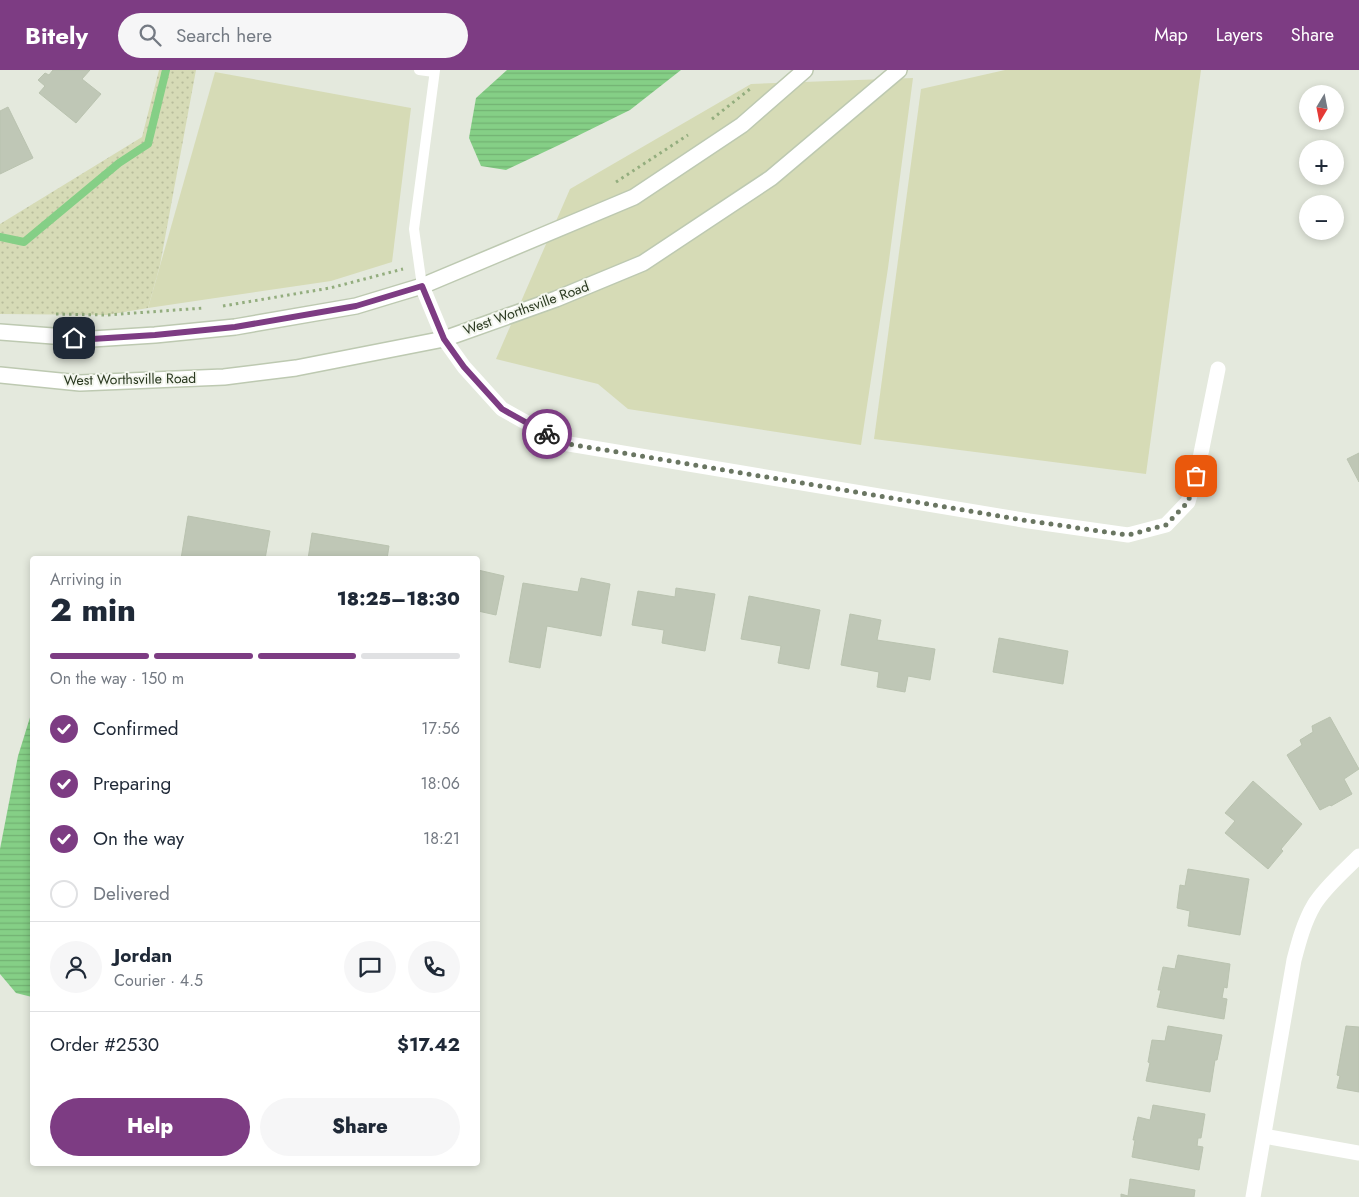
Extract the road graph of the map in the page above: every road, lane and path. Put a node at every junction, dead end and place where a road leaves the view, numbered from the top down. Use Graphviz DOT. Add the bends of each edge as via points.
graph roads {
  1 [pos="419,70"];
  2 [pos="805,70"];
  3 [pos="899,70"];
  4 [pos="434,71"];
  5 [pos="753,87"];
  6 [pos="710,120"];
  7 [pos="694,131"];
  8 [pos="614,183"];
  9 [pos="396,271"];
  10 [pos="422,286"];
  11 [pos="218,307"];
  12 [pos="209,308"];
  13 [pos="49,314"];
  14 [pos="0,332"];
  15 [pos="444,339"];
  16 [pos="1218,369"];
  17 [pos="0,375"];
  18 [pos="1359,856"];
  19 [pos="1264,1136"];
  20 [pos="1359,1153"];
  21 [pos="1253,1197"];
  1 -- 4 [label="lane"];
  2 -- 10 [label="main road" via="742,125 634,198"];
  3 -- 15 [label="main road, West Worthsville Road" via="771,178 643,263 556,299"];
  4 -- 10 [label="lane" via="414,229"];
  5 -- 6 [label="path"];
  7 -- 8 [label="path"];
  9 -- 11 [label="path" via="330,288"];
  10 -- 14 [label="main road" via="356,306 235,327 92,339"];
  10 -- 15 [label="main road"];
  12 -- 13 [label="path" via="108,315"];
  15 -- 16 [label="main road" via="502,409 563,443 1128,535 1166,525 1188,502"];
  15 -- 17 [label="main road, West Worthsville Road" via="296,368 224,377 80,383"];
  18 -- 19 [label="main road" via="1314,904 1303,930 1294,960"];
  19 -- 20 [label="main road"];
  19 -- 21 [label="main road"];
}
